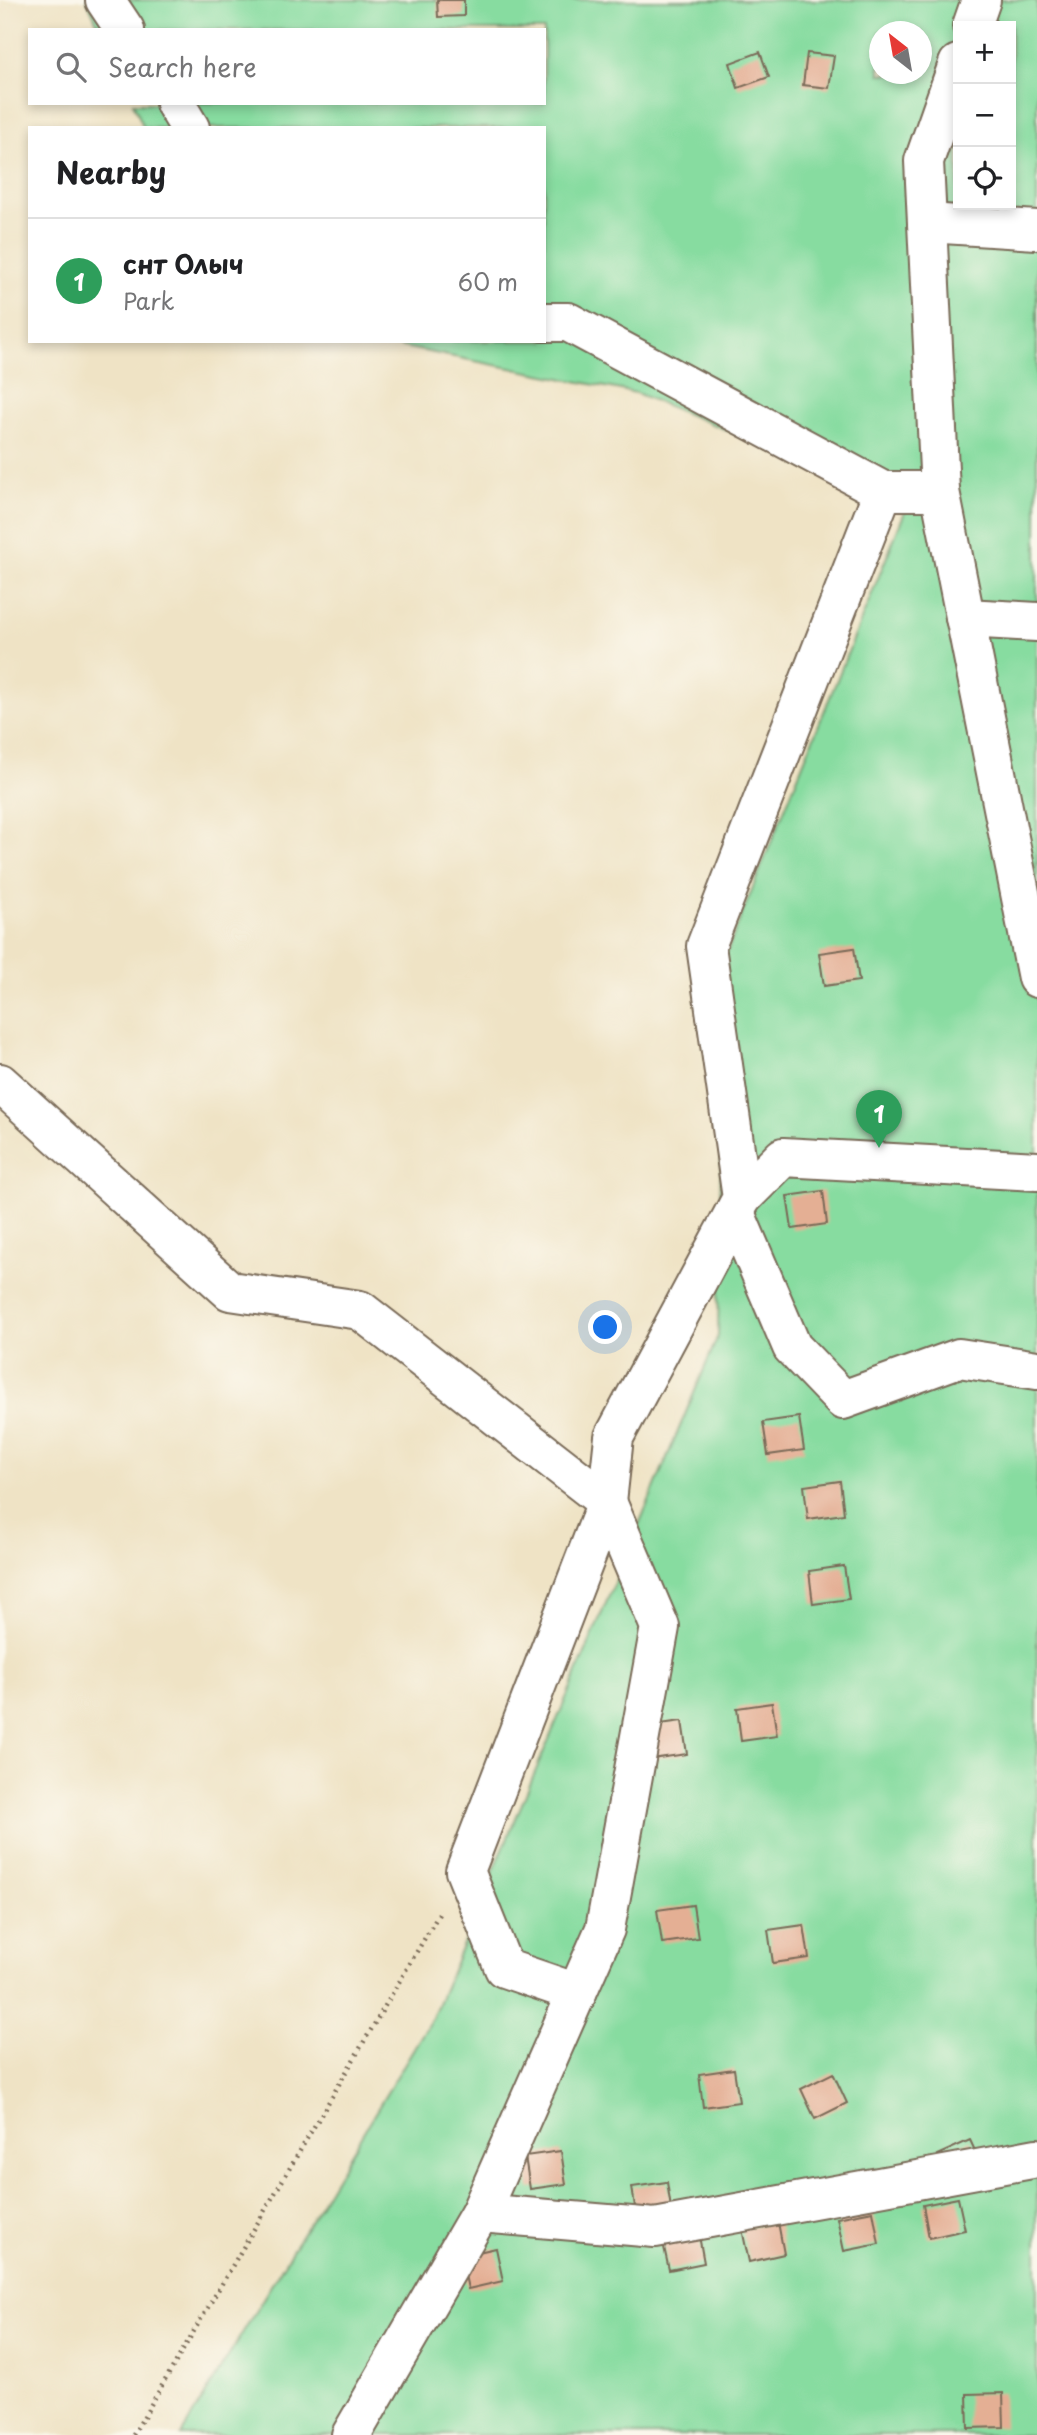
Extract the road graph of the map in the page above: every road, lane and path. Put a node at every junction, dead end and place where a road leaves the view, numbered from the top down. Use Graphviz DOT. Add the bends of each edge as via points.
graph roads {
  1 [pos="105,0"];
  2 [pos="981,0"];
  3 [pos="974,21"];
  4 [pos="124,28"];
  5 [pos="953,78"];
  6 [pos="176,105"];
  7 [pos="189,126"];
  8 [pos="926,223"];
  9 [pos="1037,230"];
  10 [pos="546,322"];
  11 [pos="884,491"];
  12 [pos="940,491"];
  13 [pos="965,618"];
  14 [pos="1037,622"];
  15 [pos="1037,978"];
  16 [pos="0,1083"];
  17 [pos="1037,1171"];
  18 [pos="738,1205"];
  19 [pos="1037,1370"];
  20 [pos="607,1502"];
  21 [pos="465,1871"];
  22 [pos="577,1993"];
  23 [pos="1037,2158"];
  24 [pos="480,2213"];
  25 [pos="133,2435"];
  26 [pos="351,2435"];
  1 -- 4 [label="street"];
  2 -- 3 [label="street"];
  5 -- 8 [label="street" via="924,161"];
  6 -- 7 [label="street"];
  8 -- 9 [label="street"];
  8 -- 12 [label="street"];
  10 -- 11 [label="street" via="568,322"];
  11 -- 12 [label="street"];
  11 -- 18 [label="street" via="706,946"];
  12 -- 13 [label="street"];
  13 -- 14 [label="street"];
  13 -- 15 [label="street"];
  16 -- 20 [label="street" via="230,1291 360,1310"];
  17 -- 18 [label="street" via="783,1157"];
  18 -- 19 [label="street" via="792,1347 843,1400 959,1359"];
  18 -- 20 [label="street" via="614,1437"];
  20 -- 21 [label="street"];
  20 -- 22 [label="street" via="660,1628 606,1929"];
  21 -- 22 [label="street" via="504,1968"];
  21 -- 25 [label="path"];
  22 -- 24 [label="street"];
  23 -- 24 [label="street" via="654,2228"];
  24 -- 26 [label="street"];
}
